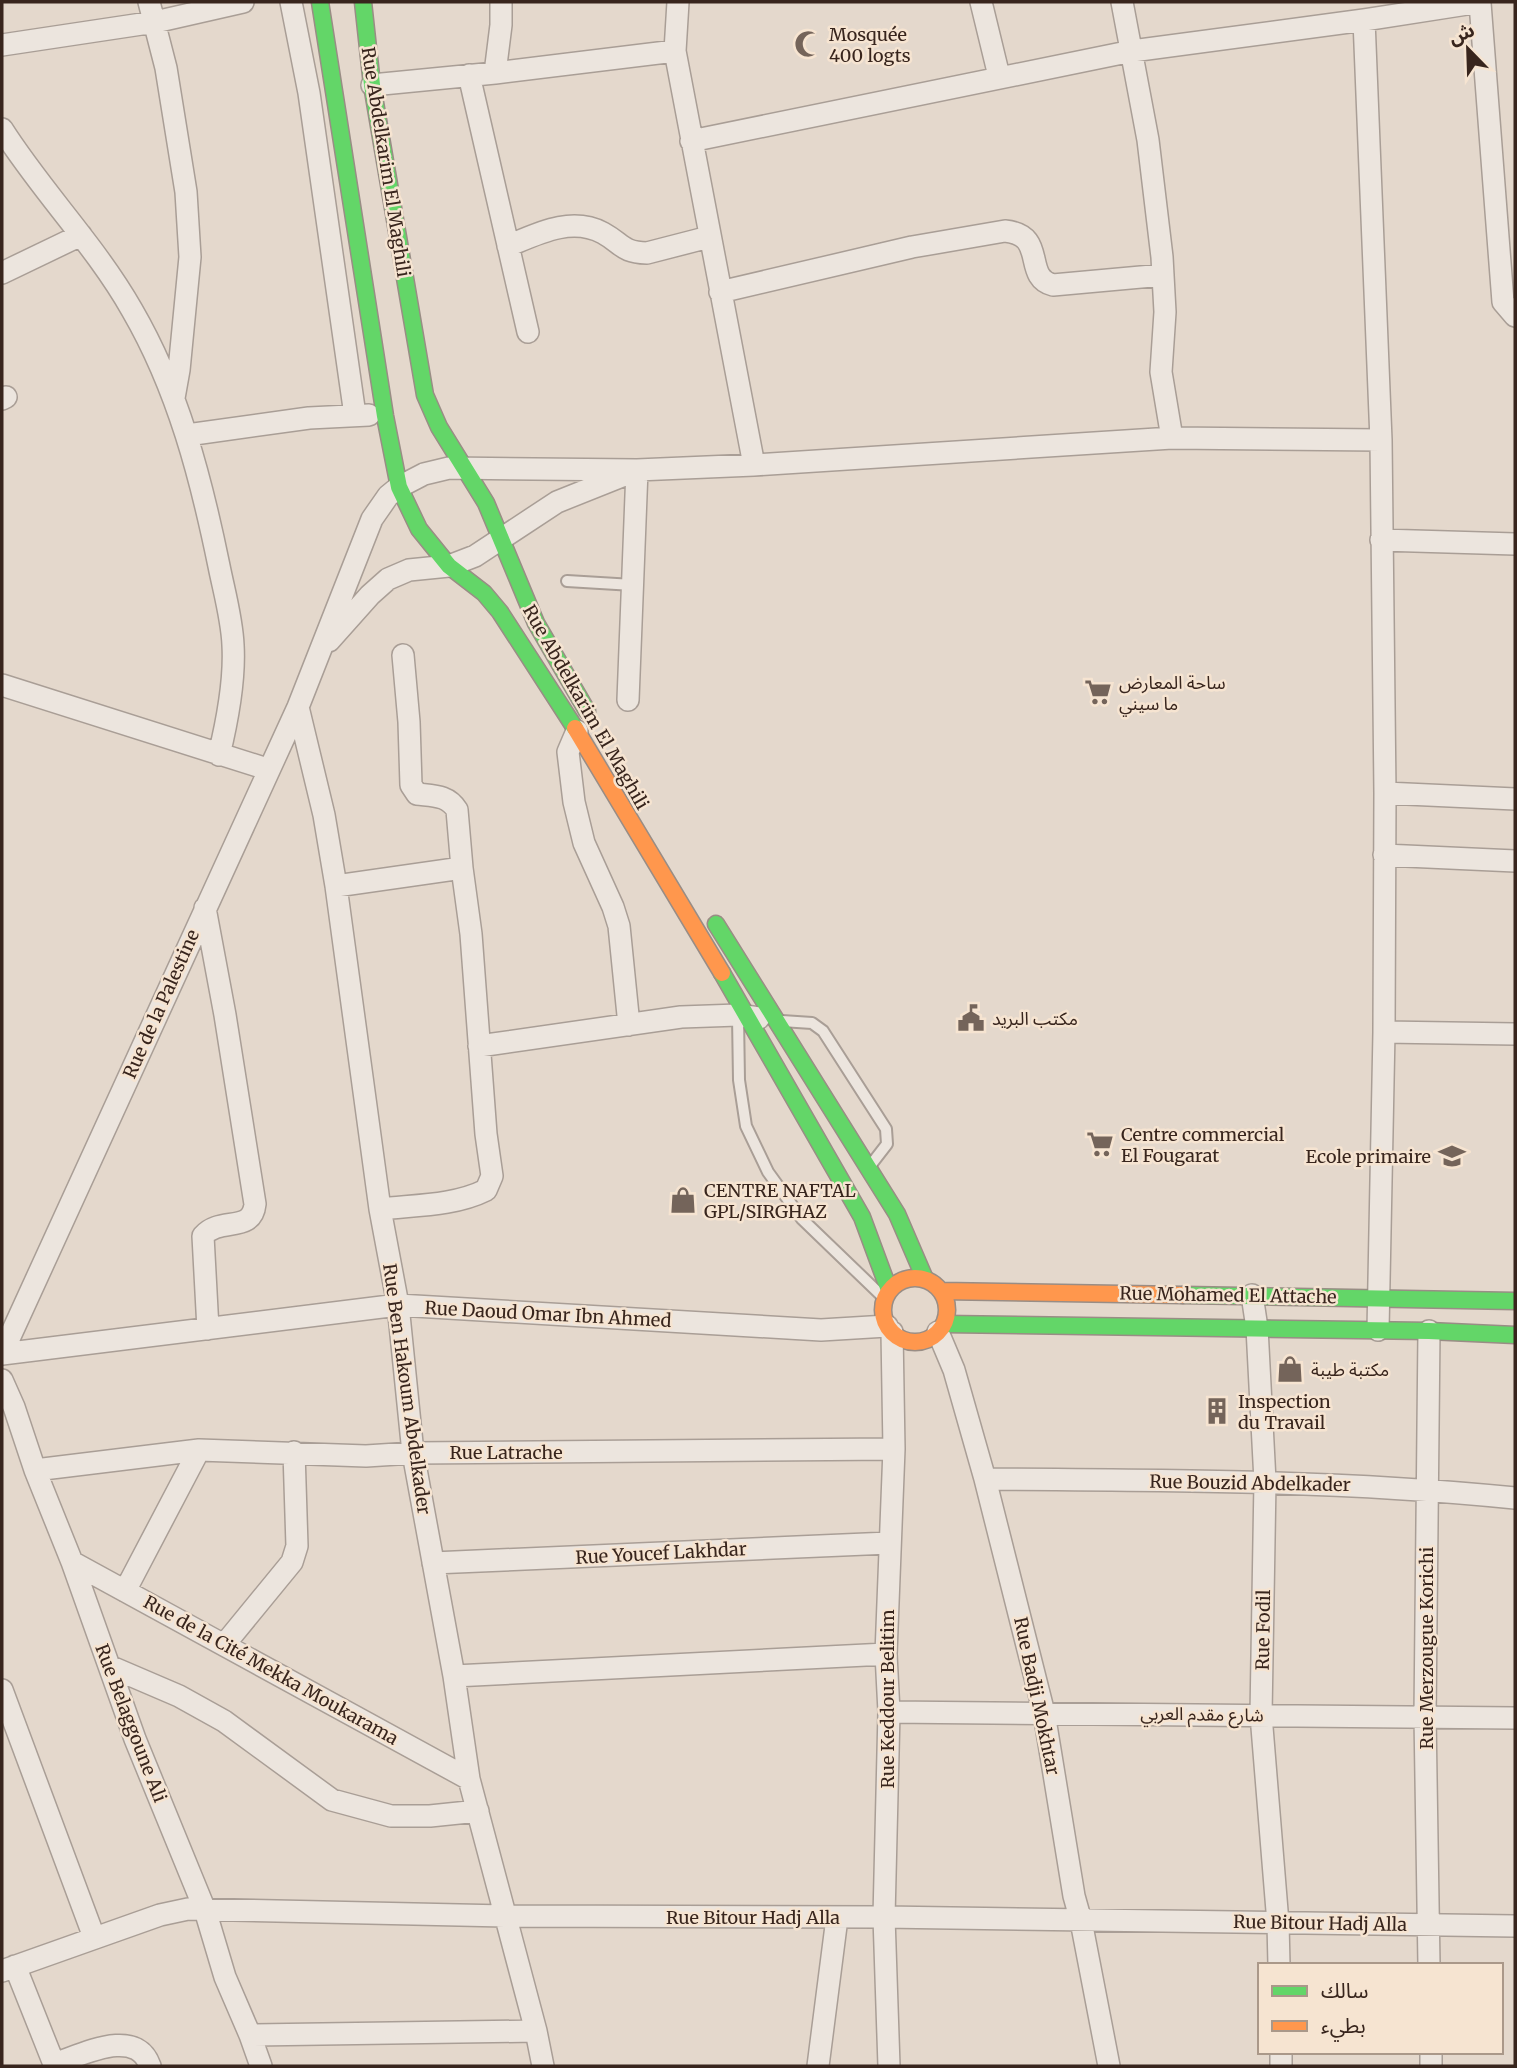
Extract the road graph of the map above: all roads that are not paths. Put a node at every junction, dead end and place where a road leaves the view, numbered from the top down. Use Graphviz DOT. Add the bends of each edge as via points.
graph roads {
  1 [pos="243,2"];
  2 [pos="291,2"];
  3 [pos="320,2"];
  4 [pos="363,2"];
  5 [pos="501,2"];
  6 [pos="678,2"];
  7 [pos="981,2"];
  8 [pos="1122,2"];
  9 [pos="1480,2"];
  10 [pos="1417,7"];
  11 [pos="152,12"];
  12 [pos="1364,20"];
  13 [pos="2,45"];
  14 [pos="675,51"];
  15 [pos="1132,51"];
  16 [pos="495,73"];
  17 [pos="469,75"];
  18 [pos="999,76"];
  19 [pos="372,85"];
  20 [pos="2,129"];
  21 [pos="691,141"];
  22 [pos="81,235"];
  23 [pos="709,237"];
  24 [pos="508,246"];
  25 [pos="2,273"];
  26 [pos="1163,275"];
  27 [pos="720,292"];
  28 [pos="1515,316"];
  29 [pos="528,332"];
  30 [pos="174,398"];
  31 [pos="355,415"];
  32 [pos="385,416"];
  33 [pos="187,435"];
  34 [pos="1172,438"];
  35 [pos="1381,440"];
  36 [pos="754,465"];
  37 [pos="463,467"];
  38 [pos="637,470"];
  39 [pos="399,487"];
  40 [pos="1381,540"];
  41 [pos="501,541"];
  42 [pos="1515,544"];
  43 [pos="449,566"];
  44 [pos="567,581"];
  45 [pos="633,585"];
  46 [pos="318,653"];
  47 [pos="403,655"];
  48 [pos="2,685"];
  49 [pos="628,700"];
  50 [pos="298,707"];
  51 [pos="587,730"];
  52 [pos="219,755"];
  53 [pos="267,769"];
  54 [pos="1385,793"];
  55 [pos="1515,799"];
  56 [pos="1384,855"];
  57 [pos="1515,861"];
  58 [pos="461,868"];
  59 [pos="337,886"];
  60 [pos="704,905"];
  61 [pos="205,908"];
  62 [pos="743,1016"];
  63 [pos="777,1021"];
  64 [pos="629,1025"];
  65 [pos="1384,1032"];
  66 [pos="1515,1034"];
  67 [pos="480,1045"];
  68 [pos="868,1168"];
  69 [pos="380,1209"];
  70 [pos="925,1279"];
  71 [pos="941,1291"];
  72 [pos="887,1295"];
  73 [pos="1252,1295"];
  74 [pos="1379,1297"];
  75 [pos="1515,1301"];
  76 [pos="398,1306"];
  77 [pos="941,1328"];
  78 [pos="1257,1328"];
  79 [pos="208,1329"];
  80 [pos="890,1329"];
  81 [pos="1378,1330"];
  82 [pos="1429,1331"];
  83 [pos="1515,1335"];
  84 [pos="2,1354"];
  85 [pos="2,1380"];
  86 [pos="894,1449"];
  87 [pos="199,1450"];
  88 [pos="294,1452"];
  89 [pos="413,1453"];
  90 [pos="35,1470"];
  91 [pos="985,1479"];
  92 [pos="1265,1481"];
  93 [pos="1426,1489"];
  94 [pos="1515,1498"];
  95 [pos="889,1542"];
  96 [pos="72,1562"];
  97 [pos="433,1563"];
  98 [pos="125,1591"];
  99 [pos="224,1645"];
  100 [pos="886,1654"];
  101 [pos="109,1666"];
  102 [pos="454,1676"];
  103 [pos="2,1690"];
  104 [pos="889,1712"];
  105 [pos="1044,1713"];
  106 [pos="1261,1715"];
  107 [pos="1425,1716"];
  108 [pos="1515,1718"];
  109 [pos="10,1736"];
  110 [pos="469,1779"];
  111 [pos="478,1811"];
  112 [pos="205,1910"];
  113 [pos="505,1916"];
  114 [pos="884,1917"];
  115 [pos="838,1918"];
  116 [pos="1081,1921"];
  117 [pos="1278,1923"];
  118 [pos="1429,1925"];
  119 [pos="1515,1926"];
  120 [pos="93,1937"];
  121 [pos="1279,1963"];
  122 [pos="1429,1963"];
  123 [pos="8,1969"];
  124 [pos="536,2031"];
  125 [pos="250,2035"];
  126 [pos="52,2065"];
  127 [pos="150,2066"];
  128 [pos="261,2066"];
  129 [pos="543,2066"];
  130 [pos="818,2066"];
  131 [pos="889,2066"];
  132 [pos="1109,2066"];
  1 -- 11 [label="street"];
  2 -- 31 [label="street" via="309,93"];
  3 -- 32 [label="street"];
  4 -- 19 [label="street, Rue Abdelkarim El Maghili"];
  5 -- 16 [label="street"];
  6 -- 14 [label="street"];
  7 -- 18 [label="street"];
  8 -- 15 [label="street"];
  9 -- 10 [label="street"];
  9 -- 28 [label="street" via="1503,302"];
  10 -- 12 [label="street"];
  11 -- 13 [label="street"];
  11 -- 30 [label="street" via="186,192 190,257"];
  12 -- 15 [label="street"];
  12 -- 35 [label="street"];
  14 -- 16 [label="street"];
  14 -- 21 [label="street"];
  15 -- 18 [label="street"];
  15 -- 26 [label="street" via="1148,140"];
  16 -- 17 [label="street"];
  17 -- 19 [label="street"];
  17 -- 24 [label="street"];
  18 -- 21 [label="street"];
  19 -- 37 [label="street, Rue Abdelkarim El Maghili" via="420,375 431,411"];
  20 -- 22 [label="street" via="26,168"];
  21 -- 23 [label="street"];
  22 -- 25 [label="street"];
  22 -- 30 [label="street" via="133,312"];
  23 -- 24 [label="street" via="640,253 626,250 605,234 573,226 555,227"];
  23 -- 27 [label="street"];
  24 -- 29 [label="street"];
  26 -- 27 [label="street" via="1045,283 1039,278 1028,240 1005,230"];
  26 -- 34 [label="street" via="1161,372"];
  27 -- 36 [label="street"];
  30 -- 33 [label="street"];
  31 -- 32 [label="street"];
  31 -- 33 [label="street"];
  32 -- 39 [label="street"];
  33 -- 52 [label="street" via="206,505 233,644"];
  34 -- 35 [label="street"];
  34 -- 36 [label="street"];
  35 -- 40 [label="street"];
  36 -- 38 [label="street"];
  37 -- 38 [label="street"];
  37 -- 39 [label="street" via="424,474"];
  37 -- 41 [label="street, Rue Abdelkarim El Maghili" via="486,503"];
  38 -- 41 [label="street" via="557,502"];
  38 -- 45 [label="street"];
  39 -- 43 [label="street" via="419,528"];
  39 -- 46 [label="street, Rue de la Palestine" via="372,519"];
  40 -- 42 [label="street"];
  40 -- 54 [label="street"];
  41 -- 43 [label="street"];
  41 -- 51 [label="street, Rue Abdelkarim El Maghili"];
  43 -- 46 [label="street" via="409,570 388,579"];
  43 -- 51 [label="street" via="500,612"];
  44 -- 45 [label="lane"];
  45 -- 49 [label="street"];
  46 -- 50 [label="street, Rue de la Palestine"];
  47 -- 58 [label="street" via="411,785 417,794 453,803"];
  48 -- 52 [label="street"];
  50 -- 53 [label="street, Rue de la Palestine"];
  50 -- 59 [label="street, Rue Ben Hakoum Abdelkader"];
  51 -- 62 [label="street"];
  51 -- 64 [label="street" via="568,752 574,802 584,843 619,926"];
  52 -- 53 [label="street"];
  53 -- 61 [label="street, Rue de la Palestine"];
  54 -- 55 [label="street"];
  54 -- 56 [label="street"];
  56 -- 57 [label="street"];
  56 -- 65 [label="street"];
  58 -- 59 [label="street"];
  58 -- 67 [label="street"];
  59 -- 69 [label="street, Rue Ben Hakoum Abdelkader"];
  60 -- 63 [label="street"];
  61 -- 79 [label="street" via="255,1204 250,1219 215,1226 203,1236"];
  61 -- 84 [label="street, Rue de la Palestine"];
  62 -- 63 [label="street"];
  62 -- 64 [label="street" via="681,1017"];
  62 -- 72 [label="street" via="862,1217"];
  62 -- 72 [label="lane" via="739,1080 746,1126 768,1172 802,1219"];
  63 -- 68 [label="street"];
  63 -- 68 [label="lane" via="818,1026 886,1129 887,1144"];
  64 -- 67 [label="street"];
  65 -- 66 [label="street"];
  65 -- 74 [label="street"];
  67 -- 69 [label="street" via="492,1176 486,1190 457,1201"];
  68 -- 70 [label="street" via="897,1214"];
  69 -- 76 [label="street, Rue Ben Hakoum Abdelkader"];
  70 -- 71 [label="street"];
  70 -- 72 [label="street" via="906,1279"];
  71 -- 73 [label="street, Rue Mohamed El Attache"];
  71 -- 77 [label="street" via="947,1307"];
  72 -- 80 [label="street" via="883,1308"];
  73 -- 74 [label="street, Rue Mohamed El Attache"];
  73 -- 78 [label="street, Rue Fodil"];
  74 -- 75 [label="street, Rue Mohamed El Attache"];
  74 -- 81 [label="street"];
  76 -- 79 [label="street, Rue Daoud Omar Ibn Ahmed"];
  76 -- 80 [label="street, Rue Daoud Omar Ibn Ahmed" via="821,1330"];
  76 -- 89 [label="street, Rue Ben Hakoum Abdelkader"];
  77 -- 78 [label="street, Rue Mohamed El Attache"];
  77 -- 80 [label="street" via="930,1338 910,1341"];
  77 -- 91 [label="street, Rue Badji Mokhtar"];
  78 -- 81 [label="street, Rue Mohamed El Attache"];
  78 -- 92 [label="street, Rue Fodil"];
  79 -- 84 [label="street, Rue Daoud Omar Ibn Ahmed"];
  80 -- 86 [label="street, Rue Keddour Belitim"];
  81 -- 82 [label="street, Rue Mohamed El Attache"];
  82 -- 83 [label="street, Rue Mohamed El Attache"];
  82 -- 93 [label="street, Rue Merzougue Korichi"];
  85 -- 90 [label="street, Rue Belaggoune Ali"];
  86 -- 89 [label="street, Rue Latrache"];
  86 -- 95 [label="street, Rue Keddour Belitim"];
  87 -- 88 [label="street, Rue Latrache"];
  87 -- 90 [label="street, Rue Latrache"];
  87 -- 98 [label="street"];
  88 -- 89 [label="street, Rue Latrache"];
  88 -- 99 [label="street" via="297,1546 292,1562"];
  89 -- 97 [label="street, Rue Ben Hakoum Abdelkader"];
  90 -- 96 [label="street, Rue Belaggoune Ali"];
  91 -- 92 [label="street, Rue Bouzid Abdelkader"];
  91 -- 105 [label="street, Rue Badji Mokhtar"];
  92 -- 93 [label="street, Rue Bouzid Abdelkader"];
  92 -- 106 [label="street, Rue Fodil"];
  93 -- 94 [label="street, Rue Bouzid Abdelkader"];
  93 -- 107 [label="street, Rue Merzougue Korichi"];
  95 -- 97 [label="street, Rue Youcef Lakhdar"];
  95 -- 100 [label="street, Rue Keddour Belitim"];
  96 -- 98 [label="street, Rue de la Cité Mekka Moukarama"];
  96 -- 101 [label="street, Rue Belaggoune Ali"];
  97 -- 102 [label="street, Rue Ben Hakoum Abdelkader"];
  98 -- 99 [label="street, Rue de la Cité Mekka Moukarama"];
  99 -- 110 [label="street, Rue de la Cité Mekka Moukarama"];
  100 -- 102 [label="street"];
  100 -- 104 [label="street, Rue Keddour Belitim"];
  101 -- 111 [label="street" via="224,1721 332,1800 391,1816"];
  101 -- 112 [label="street, Rue Belaggoune Ali"];
  102 -- 110 [label="street, Rue Ben Hakoum Abdelkader"];
  103 -- 109 [label="street"];
  104 -- 105 [label="street, شارع مقدم العربي"];
  104 -- 114 [label="street, Rue Keddour Belitim"];
  105 -- 106 [label="street, شارع مقدم العربي"];
  105 -- 116 [label="street, Rue Badji Mokhtar"];
  106 -- 107 [label="street, شارع مقدم العربي"];
  106 -- 117 [label="street, Rue Fodil"];
  107 -- 108 [label="street, شارع مقدم العربي"];
  107 -- 118 [label="street, Rue Merzougue Korichi"];
  109 -- 120 [label="street"];
  110 -- 111 [label="street, Rue Ben Hakoum Abdelkader"];
  111 -- 113 [label="street, Rue Ben Hakoum Abdelkader"];
  112 -- 113 [label="street, Rue Bitour Hadj Alla"];
  112 -- 120 [label="street, Rue Bitour Hadj Alla" via="160,1915"];
  112 -- 125 [label="street, Rue Belaggoune Ali" via="225,1977"];
  113 -- 115 [label="street, Rue Bitour Hadj Alla"];
  113 -- 124 [label="street, Rue Ben Hakoum Abdelkader"];
  114 -- 115 [label="street, Rue Bitour Hadj Alla"];
  114 -- 116 [label="street, Rue Bitour Hadj Alla"];
  114 -- 131 [label="street, Rue Keddour Belitim"];
  115 -- 130 [label="street"];
  116 -- 117 [label="street, Rue Bitour Hadj Alla"];
  116 -- 132 [label="street, Rue Badji Mokhtar"];
  117 -- 118 [label="street, Rue Bitour Hadj Alla"];
  117 -- 121 [label="street, Rue Fodil"];
  118 -- 119 [label="street, Rue Bitour Hadj Alla"];
  118 -- 122 [label="street, Rue Merzougue Korichi"];
  120 -- 123 [label="street, Rue Bitour Hadj Alla"];
  123 -- 126 [label="street"];
  124 -- 125 [label="street"];
  124 -- 129 [label="street, Rue Ben Hakoum Abdelkader"];
  125 -- 128 [label="street, Rue Belaggoune Ali"];
  126 -- 127 [label="street" via="119,2044 141,2052"];
}
